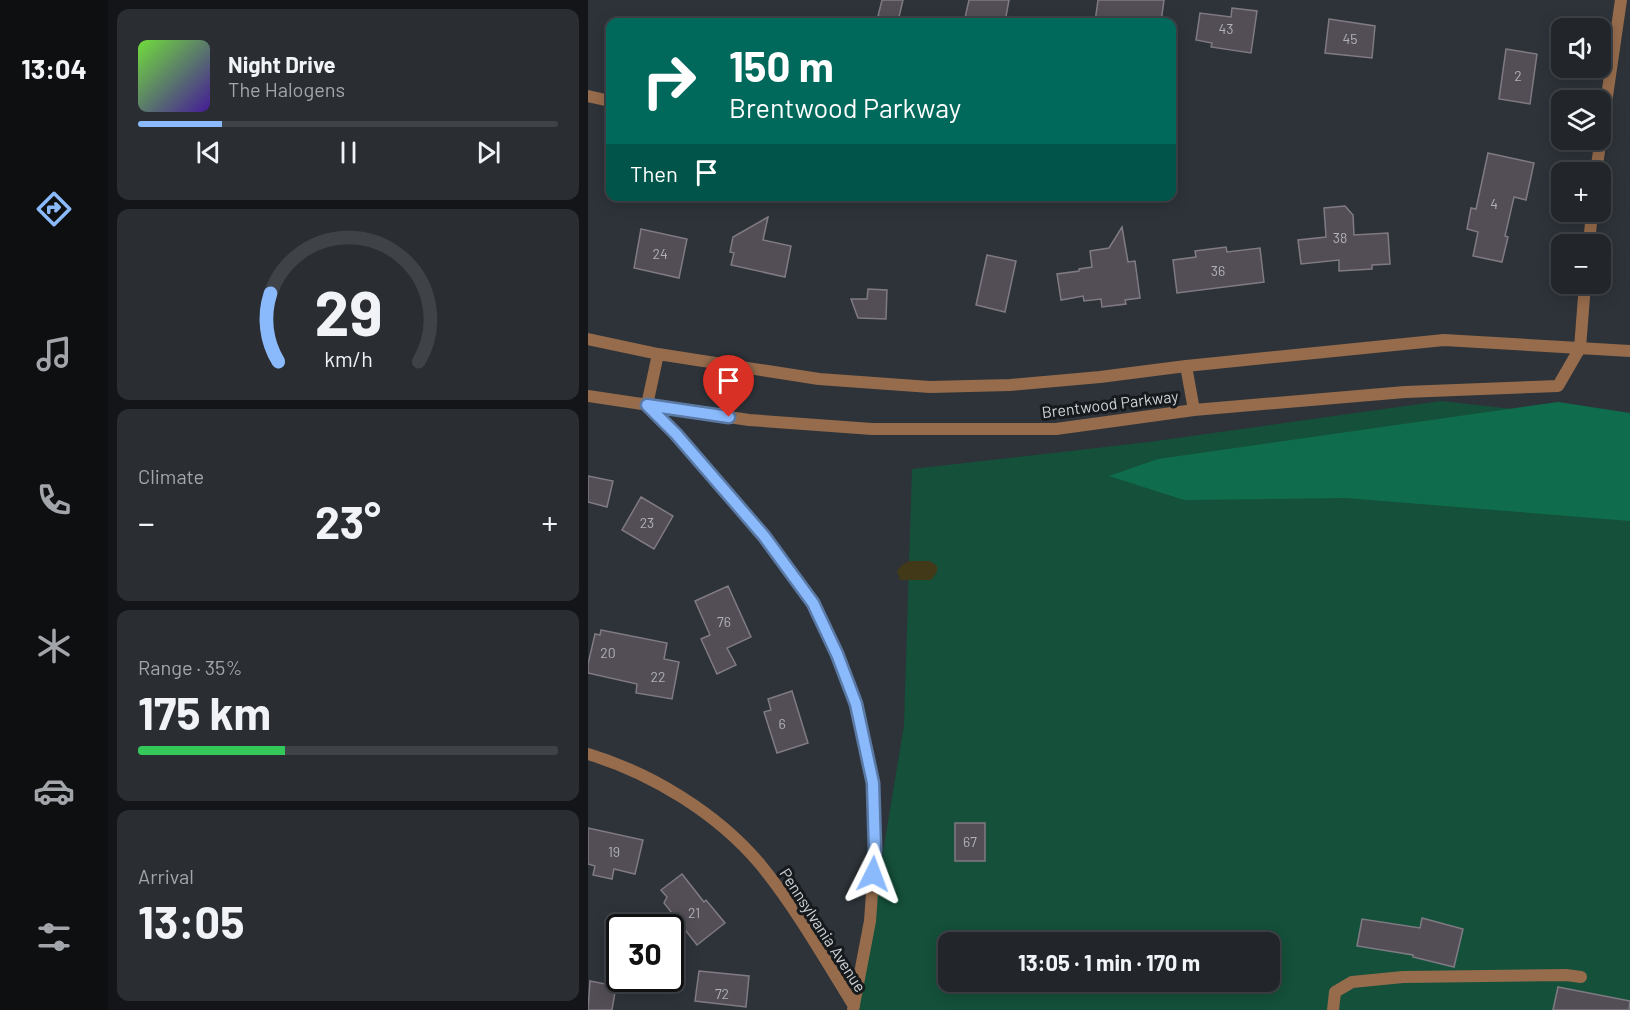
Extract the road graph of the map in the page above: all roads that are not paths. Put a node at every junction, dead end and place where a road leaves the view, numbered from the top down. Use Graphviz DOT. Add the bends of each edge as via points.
graph roads {
  1 [pos="1621,0"];
  2 [pos="588,96"];
  3 [pos="606,100"];
  4 [pos="1597,162"];
  5 [pos="1584,294"];
  6 [pos="588,339"];
  7 [pos="1580,348"];
  8 [pos="1630,351"];
  9 [pos="658,354"];
  10 [pos="1186,366"];
  11 [pos="588,396"];
  12 [pos="647,405"];
  13 [pos="1194,411"];
  14 [pos="588,754"];
  15 [pos="1581,977"];
  16 [pos="854,1008"];
  17 [pos="1333,1010"];
  1 -- 4 [label="street"];
  2 -- 3 [label="street"];
  5 -- 7 [label="street"];
  6 -- 9 [label="street, Brentwood Parkway"];
  7 -- 8 [label="street, Brentwood Parkway"];
  7 -- 10 [label="street, Brentwood Parkway" via="1444,340"];
  7 -- 13 [label="street, Brentwood Parkway" via="1558,387 1405,392"];
  9 -- 10 [label="street, Brentwood Parkway" via="819,379 930,387 1022,384"];
  9 -- 12 [label="street"];
  10 -- 13 [label="street"];
  11 -- 12 [label="street, Brentwood Parkway"];
  12 -- 13 [label="street, Brentwood Parkway" via="749,420 872,429 1056,429"];
  12 -- 16 [label="street" via="764,536 813,603 856,704 873,783 875,850 870,921"];
  14 -- 16 [label="street, Pennsylvania Avenue" via="665,786 715,820 759,863 805,927"];
  15 -- 17 [label="street" via="1403,977 1352,982 1335,992"];
}
